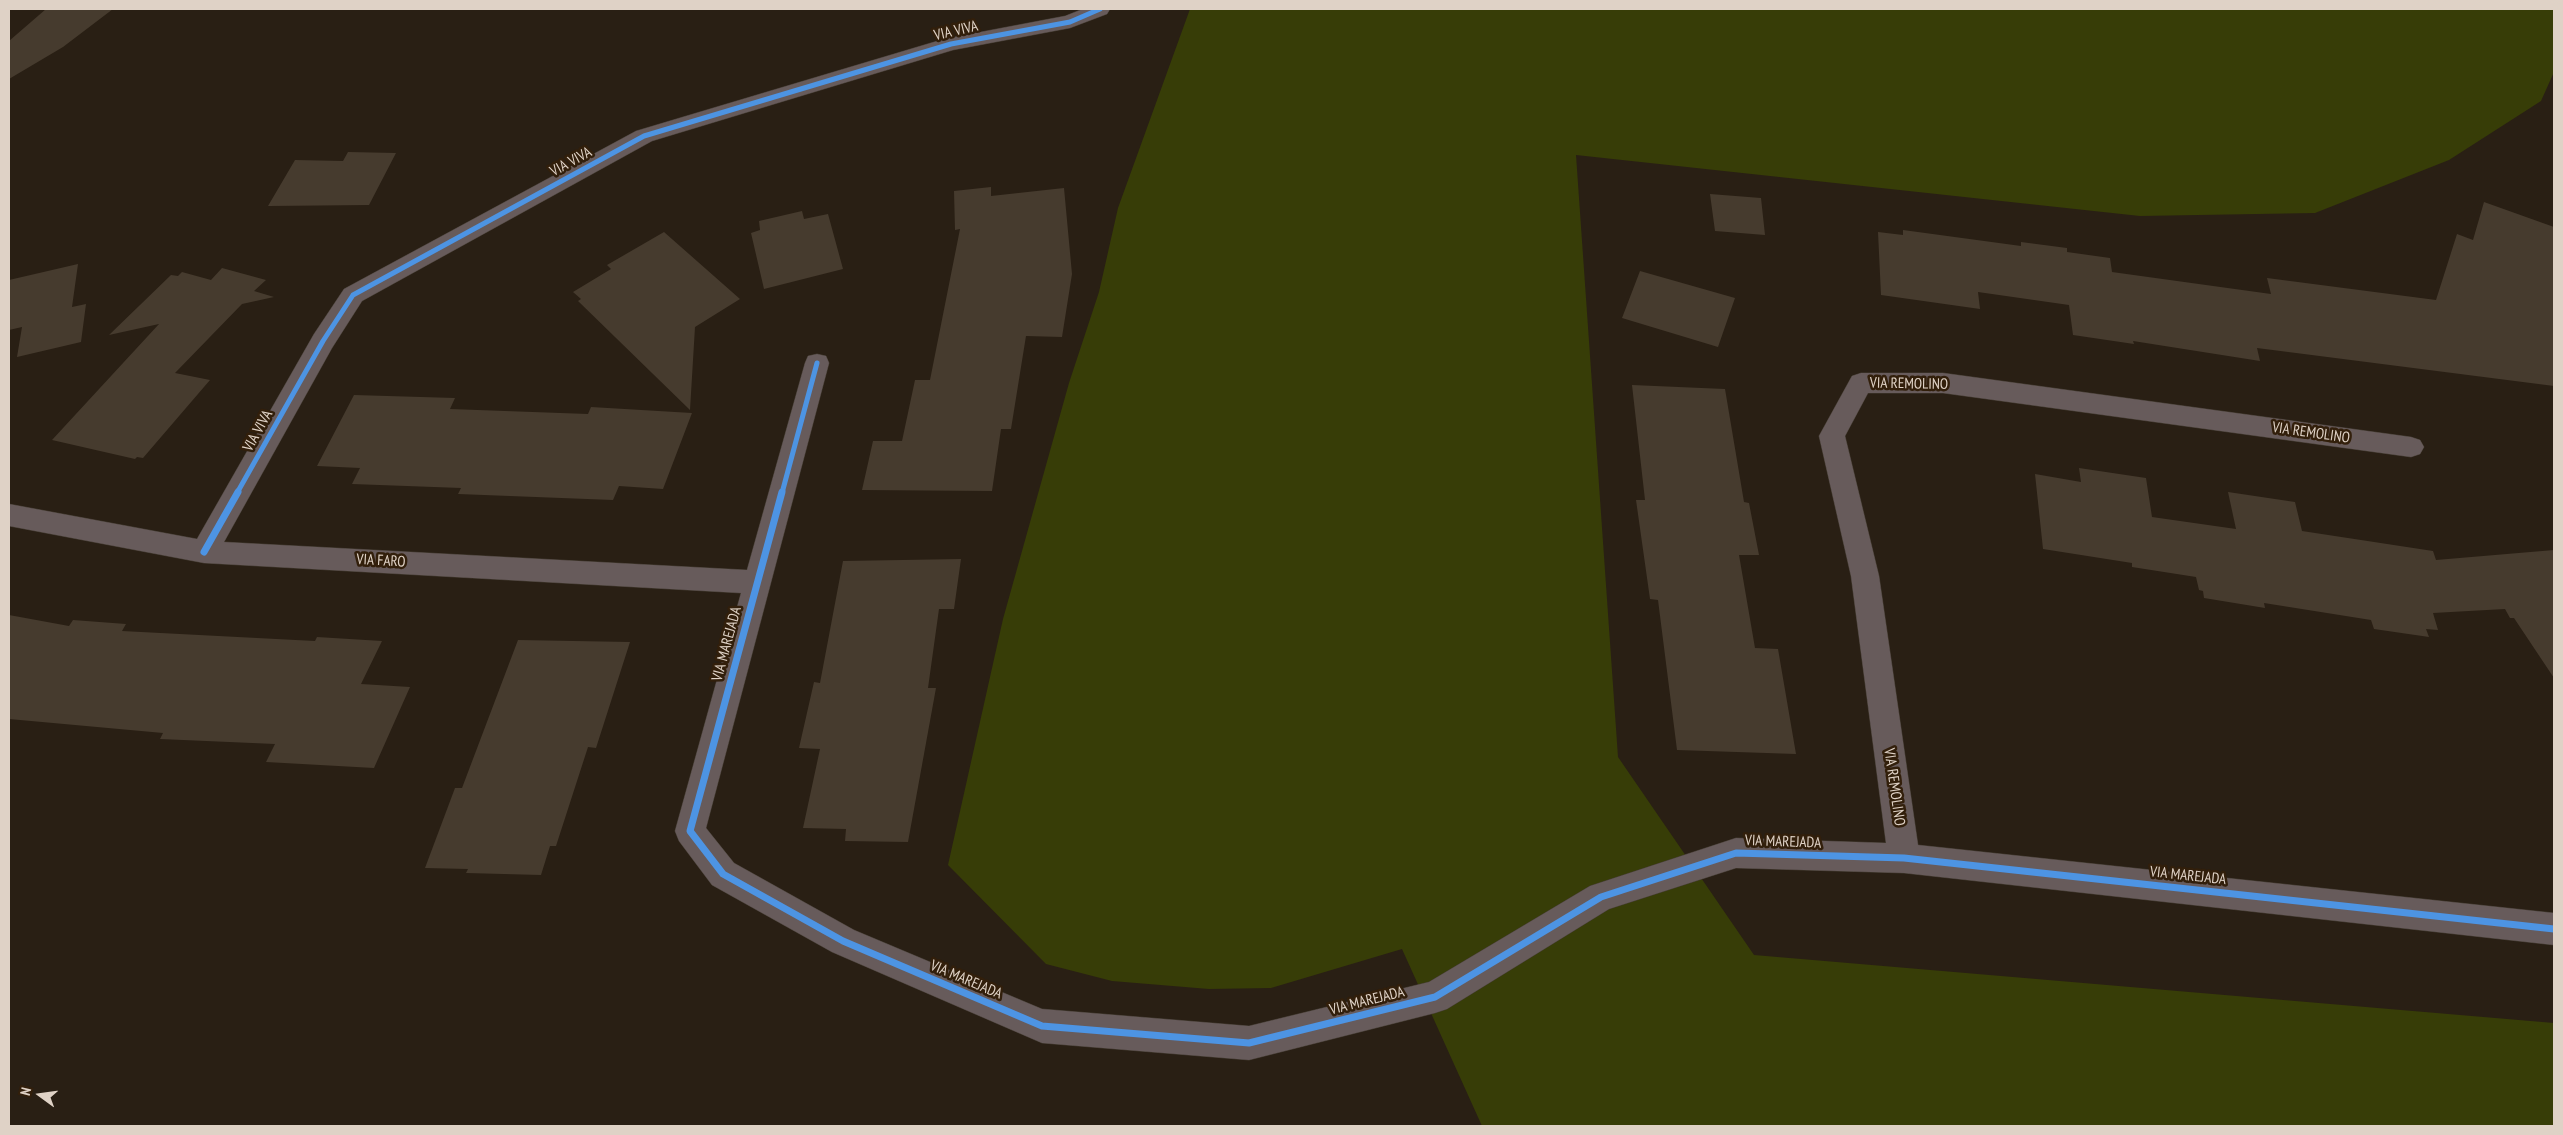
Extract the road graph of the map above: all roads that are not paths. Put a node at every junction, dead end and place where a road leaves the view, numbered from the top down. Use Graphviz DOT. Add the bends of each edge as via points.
graph roads {
  1 [pos="1100,9"];
  2 [pos="817,363"];
  3 [pos="2411,447"];
  4 [pos="9,515"];
  5 [pos="204,552"];
  6 [pos="756,582"];
  7 [pos="1904,858"];
  8 [pos="2554,929"];
  1 -- 5 [label="street, VIA VIVA" via="1070,22 951,44 644,136 353,295 322,341"];
  2 -- 6 [label="street, VIA MAREJADA"];
  3 -- 7 [label="street, VIA REMOLINO" via="1942,383 1861,383 1832,436 1865,576"];
  4 -- 5 [label="street, VIA FARO"];
  5 -- 6 [label="street, VIA FARO"];
  6 -- 7 [label="street, VIA MAREJADA" via="690,831 723,874 843,941 1042,1026 1249,1043 1435,997 1601,897 1736,853"];
  7 -- 8 [label="street, VIA MAREJADA"];
}
